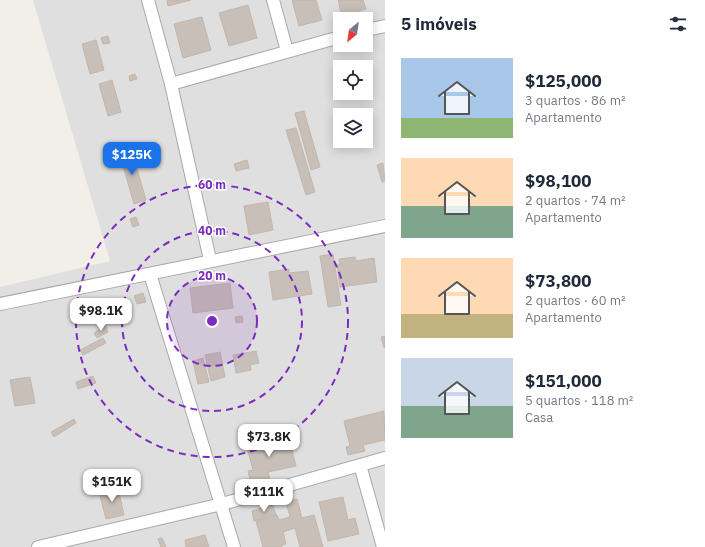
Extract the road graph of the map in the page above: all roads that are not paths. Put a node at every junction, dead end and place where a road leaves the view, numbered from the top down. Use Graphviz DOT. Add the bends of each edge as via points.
graph roads {
  1 [pos="148,0"];
  2 [pos="273,0"];
  3 [pos="385,26"];
  4 [pos="373,29"];
  5 [pos="333,39"];
  6 [pos="287,50"];
  7 [pos="171,84"];
  8 [pos="385,226"];
  9 [pos="210,260"];
  10 [pos="150,274"];
  11 [pos="0,304"];
  12 [pos="385,458"];
  13 [pos="360,465"];
  14 [pos="222,504"];
  15 [pos="65,544"];
  16 [pos="38,547"];
  17 [pos="234,547"];
  18 [pos="383,547"];
  1 -- 7 [label="street"];
  2 -- 6 [label="street"];
  3 -- 4 [label="street"];
  5 -- 6 [label="street"];
  6 -- 7 [label="street"];
  7 -- 9 [label="street"];
  8 -- 9 [label="street"];
  9 -- 10 [label="street"];
  10 -- 11 [label="street"];
  10 -- 14 [label="street"];
  12 -- 13 [label="street"];
  13 -- 14 [label="street"];
  13 -- 18 [label="street"];
  14 -- 15 [label="street"];
  14 -- 17 [label="street"];
  15 -- 16 [label="street"];
}
